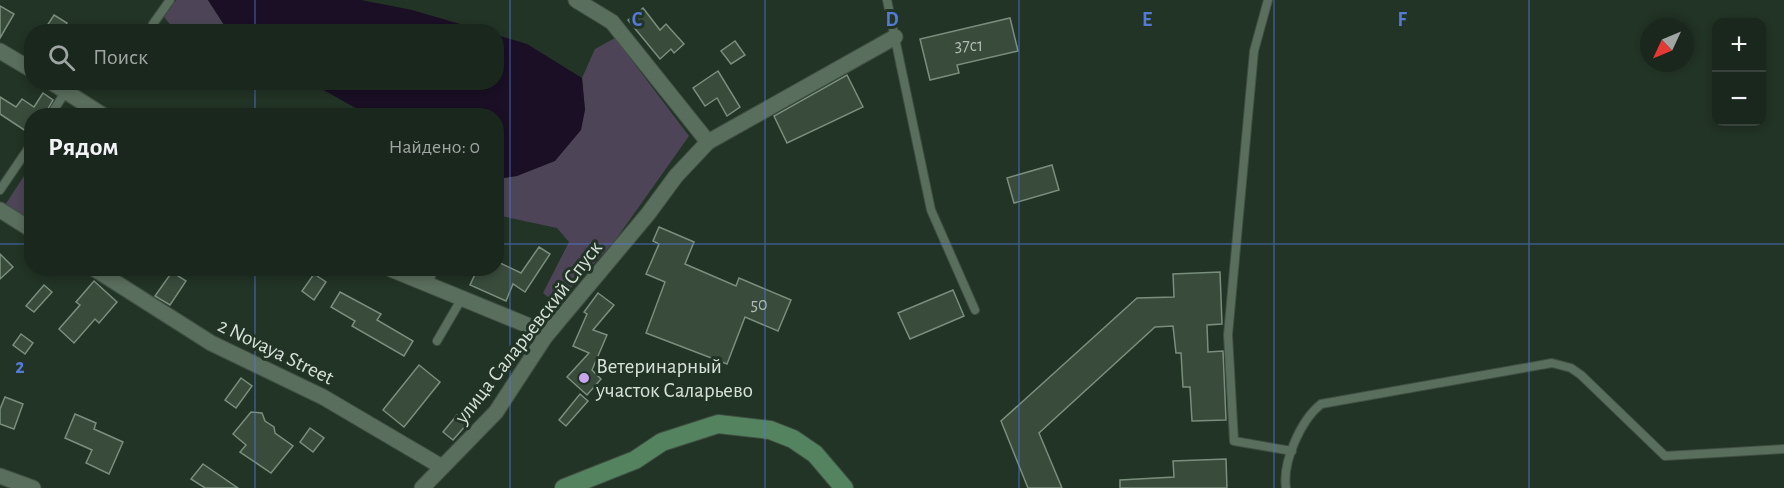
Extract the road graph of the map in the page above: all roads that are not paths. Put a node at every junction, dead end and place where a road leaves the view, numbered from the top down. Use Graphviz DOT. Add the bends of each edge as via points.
graph roads {
  1 [pos="170,0"];
  2 [pos="576,0"];
  3 [pos="887,0"];
  4 [pos="1268,0"];
  5 [pos="153,24"];
  6 [pos="895,37"];
  7 [pos="0,51"];
  8 [pos="24,65"];
  9 [pos="66,91"];
  10 [pos="55,108"];
  11 [pos="92,108"];
  12 [pos="708,142"];
  13 [pos="24,155"];
  14 [pos="0,190"];
  15 [pos="0,210"];
  16 [pos="24,225"];
  17 [pos="106,276"];
  18 [pos="408,276"];
  19 [pos="431,276"];
  20 [pos="428,284"];
  21 [pos="462,297"];
  22 [pos="975,310"];
  23 [pos="545,337"];
  24 [pos="437,341"];
  25 [pos="1784,449"];
  26 [pos="1292,451"];
  27 [pos="442,467"];
  28 [pos="0,476"];
  29 [pos="33,488"];
  30 [pos="422,488"];
  31 [pos="564,488"];
  32 [pos="844,488"];
  33 [pos="1286,488"];
  1 -- 5 [label="lane"];
  2 -- 12 [label="street" via="612,22"];
  3 -- 6 [label="lane"];
  4 -- 26 [label="lane" via="1254,51 1228,334 1234,441"];
  6 -- 12 [label="street, улица Саларьевский Спуск"];
  6 -- 22 [label="lane" via="931,210"];
  7 -- 8 [label="street"];
  9 -- 10 [label="lane"];
  9 -- 11 [label="street"];
  12 -- 23 [label="street, улица Саларьевский Спуск"];
  13 -- 14 [label="lane"];
  15 -- 16 [label="street"];
  17 -- 27 [label="street, 2 Novaya Street" via="211,343 323,397"];
  18 -- 20 [label="street"];
  19 -- 20 [label="lane"];
  20 -- 21 [label="street"];
  21 -- 23 [label="street"];
  21 -- 24 [label="lane"];
  23 -- 27 [label="street, улица Саларьевский Спуск" via="496,412"];
  25 -- 26 [label="lane" via="1665,456 1581,375 1552,363 1321,404 1300,427"];
  26 -- 33 [label="lane"];
  27 -- 30 [label="street, улица Саларьевский Спуск"];
  28 -- 29 [label="street"];
  31 -- 32 [label="street" via="635,460 662,442 718,424 770,430 793,439 815,454"];
}
